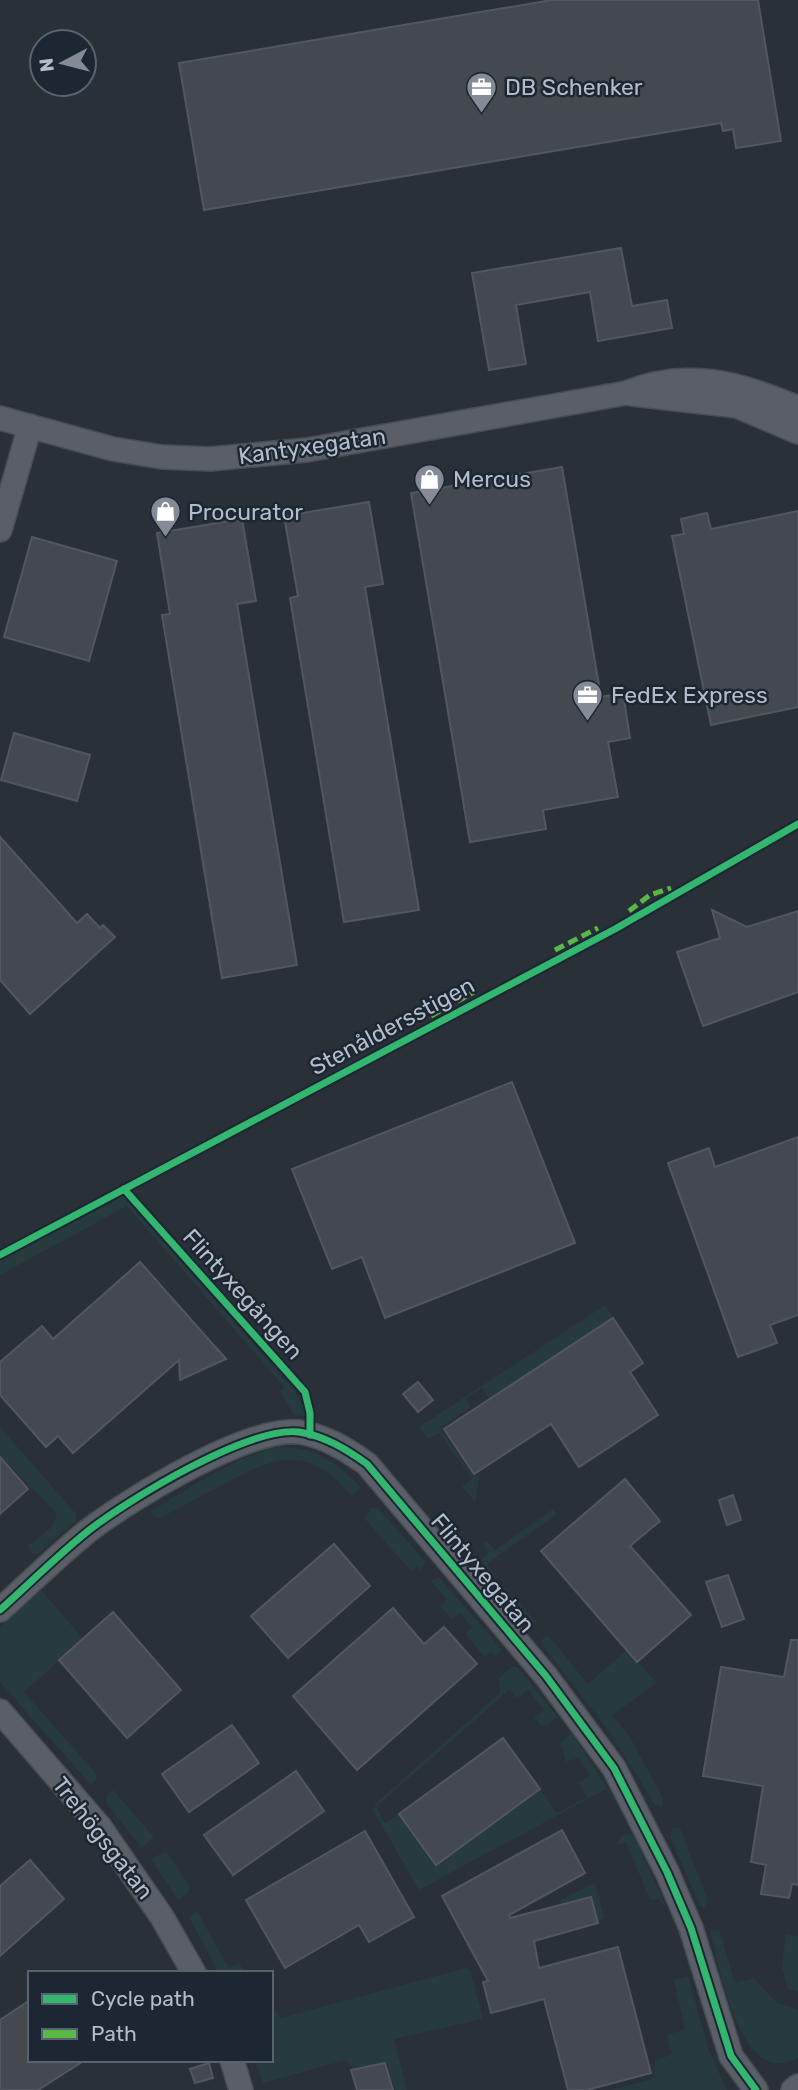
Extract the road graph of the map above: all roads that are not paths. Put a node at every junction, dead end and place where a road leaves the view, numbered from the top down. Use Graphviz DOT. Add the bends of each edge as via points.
graph roads {
  1 [pos="626,393"];
  2 [pos="798,408"];
  3 [pos="0,418"];
  4 [pos="30,426"];
  5 [pos="798,432"];
  6 [pos="0,530"];
  7 [pos="0,1610"];
  8 [pos="0,1711"];
  9 [pos="193,1971"];
  10 [pos="233,2062"];
  11 [pos="798,2086"];
  12 [pos="241,2090"];
  13 [pos="756,2090"];
  14 [pos="793,2090"];
  1 -- 2 [label="street, Kantyxegatan" via="652,382 715,382 736,384"];
  1 -- 4 [label="street, Kantyxegatan" via="262,456 162,457 103,447"];
  1 -- 5 [label="street, Kantyxegatan" via="737,406"];
  3 -- 4 [label="street, Kantyxegatan"];
  4 -- 6 [label="street"];
  7 -- 13 [label="street, Flintyxegatan" via="89,1531 232,1446 275,1432 298,1432 345,1448 367,1464 546,1676 614,1768 691,1928 730,2056"];
  8 -- 9 [label="street, Trehögsgatan" via="100,1827"];
  10 -- 12 [label="street"];
  11 -- 14 [label="street"];
}
